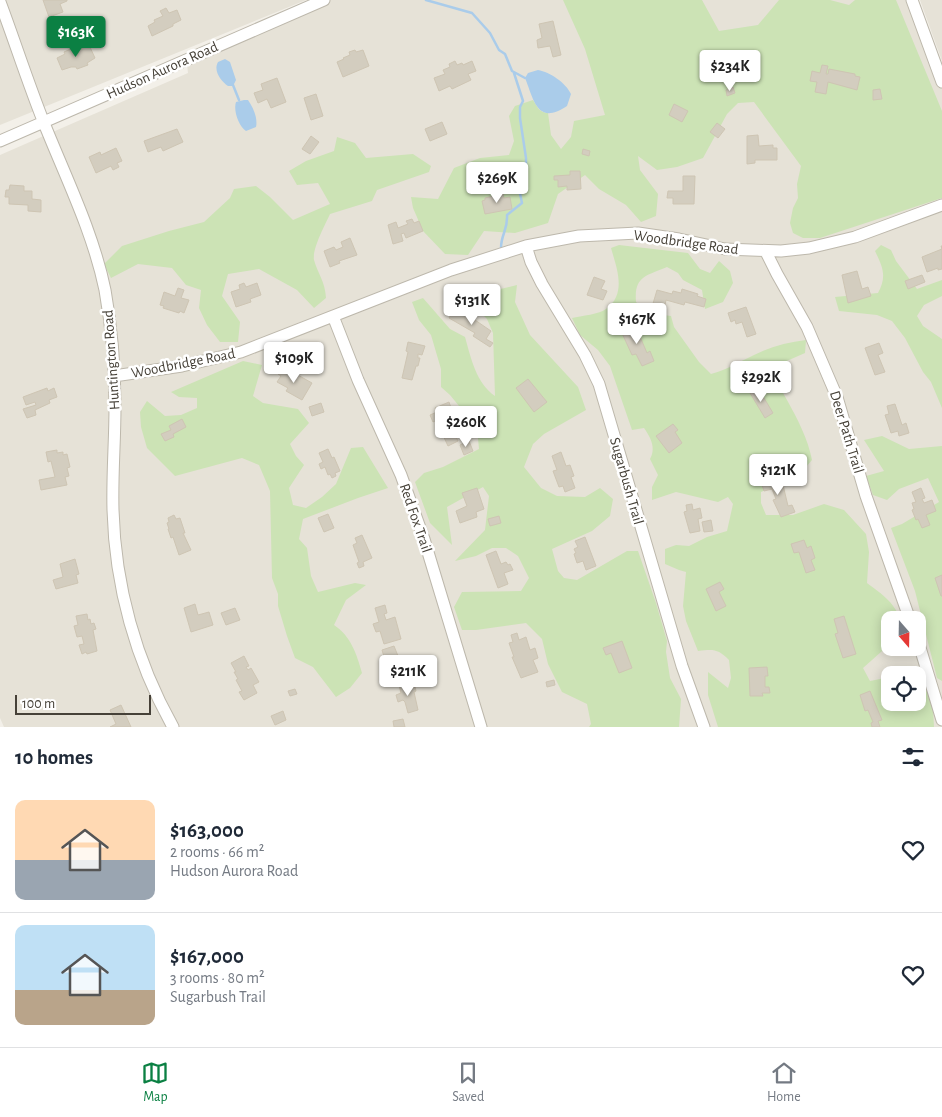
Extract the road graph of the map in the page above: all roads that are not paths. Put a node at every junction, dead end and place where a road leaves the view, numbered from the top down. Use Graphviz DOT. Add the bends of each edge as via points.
graph roads {
  1 [pos="324,0"];
  2 [pos="912,0"];
  3 [pos="0,2"];
  4 [pos="942,82"];
  5 [pos="43,122"];
  6 [pos="0,141"];
  7 [pos="942,205"];
  8 [pos="526,246"];
  9 [pos="766,252"];
  10 [pos="333,316"];
  11 [pos="114,376"];
  12 [pos="907,611"];
  13 [pos="923,656"];
  14 [pos="942,720"];
  15 [pos="173,727"];
  16 [pos="480,727"];
  17 [pos="704,727"];
  1 -- 5 [label="street, Hudson Aurora Road"];
  2 -- 4 [label="street"];
  3 -- 5 [label="street, Huntington Road"];
  5 -- 6 [label="street, Hudson Aurora Road"];
  5 -- 11 [label="street, Huntington Road" via="98,265 110,320"];
  7 -- 9 [label="street, Woodbridge Road" via="833,243"];
  8 -- 9 [label="street, Woodbridge Road" via="579,236 638,234 725,249"];
  8 -- 10 [label="street, Woodbridge Road" via="451,270"];
  8 -- 17 [label="street, Sugarbush Trail" via="542,284 599,384 682,666"];
  9 -- 12 [label="street, Deer Path Trail" via="808,328 837,397 869,504"];
  10 -- 11 [label="street, Woodbridge Road" via="241,352 182,366"];
  10 -- 16 [label="street, Red Fox Trail" via="401,475 424,540"];
  11 -- 15 [label="street, Huntington Road" via="113,512 119,576 147,676"];
  13 -- 14 [label="street"];
}
